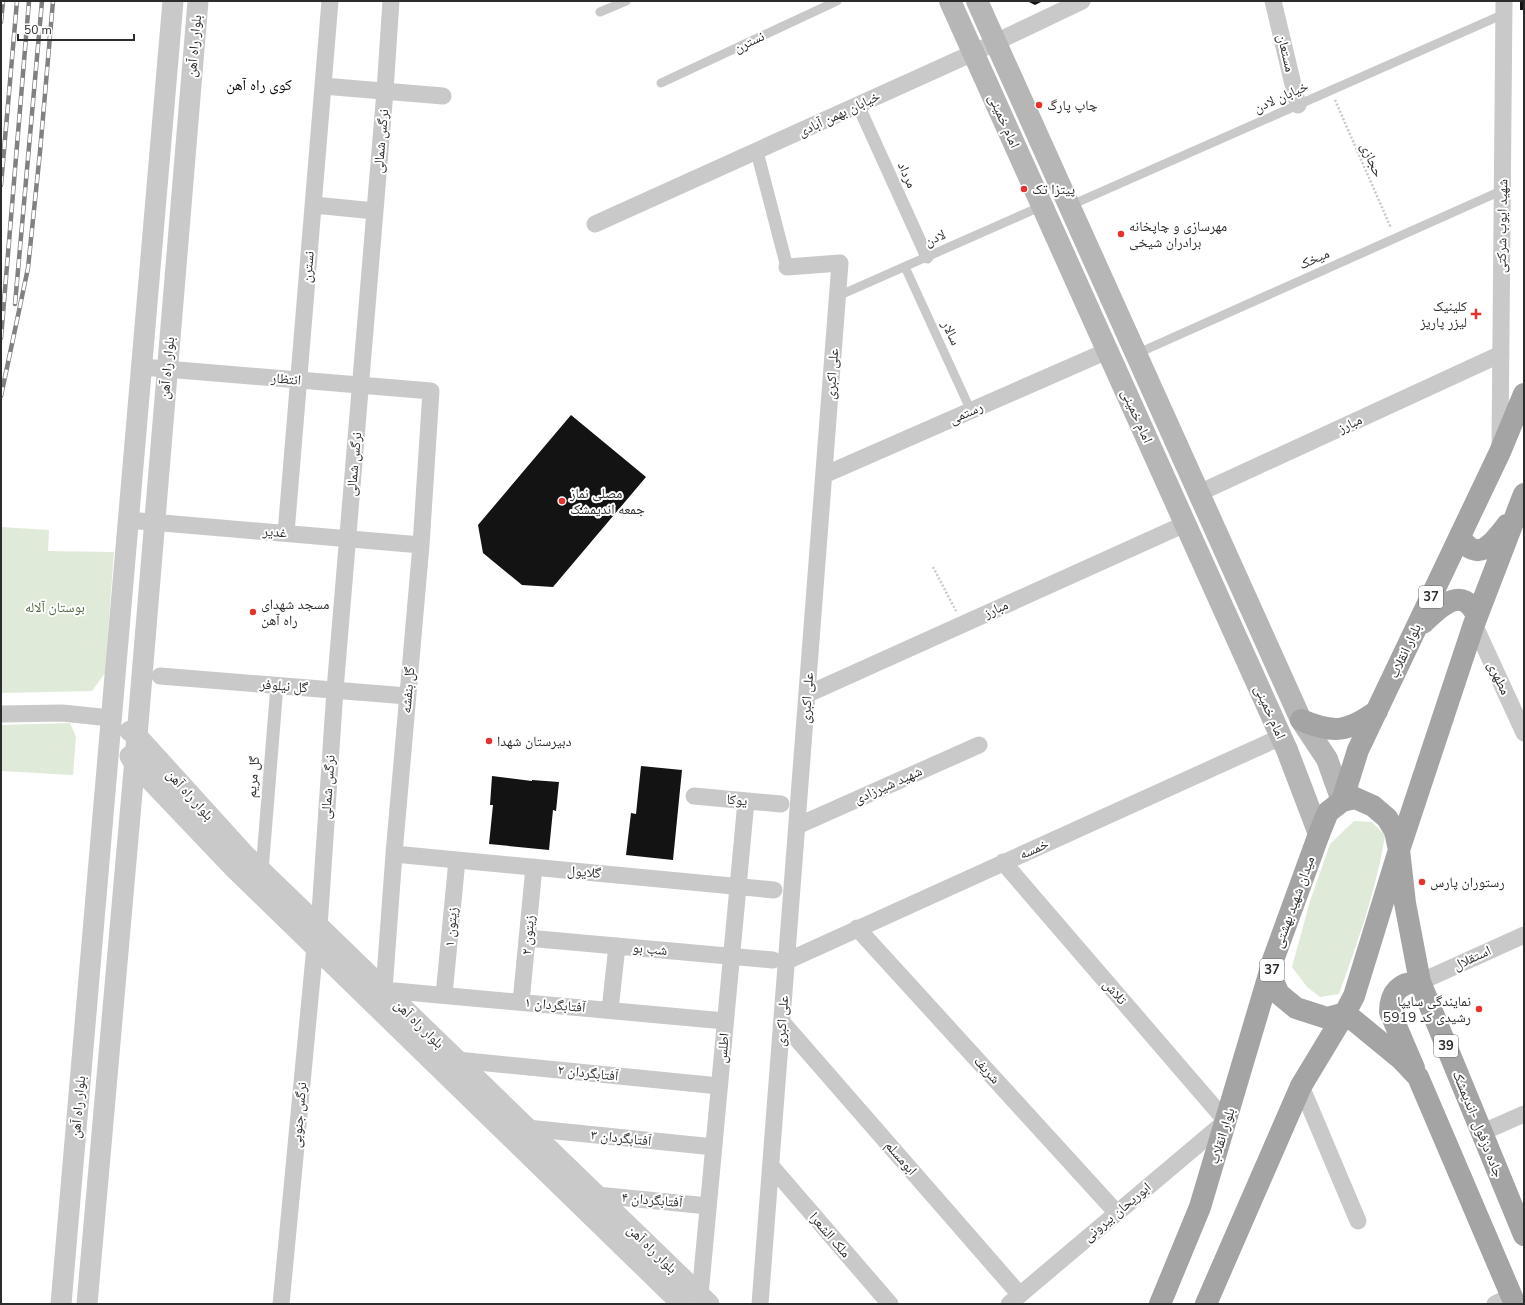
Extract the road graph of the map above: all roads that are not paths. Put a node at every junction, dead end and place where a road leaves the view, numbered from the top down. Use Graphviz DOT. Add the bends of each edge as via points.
graph roads {
  1 [pos="173,1"];
  2 [pos="198,1"];
  3 [pos="330,1"];
  4 [pos="391,1"];
  5 [pos="626,1"];
  6 [pos="837,1"];
  7 [pos="950,1"];
  8 [pos="977,1"];
  9 [pos="1082,1"];
  10 [pos="1273,1"];
  11 [pos="1504,8"];
  12 [pos="600,12"];
  13 [pos="995,42"];
  14 [pos="973,53"];
  15 [pos="661,83"];
  16 [pos="323,86"];
  17 [pos="385,91"];
  18 [pos="443,96"];
  19 [pos="858,105"];
  20 [pos="1298,105"];
  21 [pos="757,152"];
  22 [pos="159,158"];
  23 [pos="184,160"];
  24 [pos="1503,190"];
  25 [pos="314,206"];
  26 [pos="1042,206"];
  27 [pos="1069,206"];
  28 [pos="375,211"];
  29 [pos="595,224"];
  30 [pos="926,257"];
  31 [pos="787,267"];
  32 [pos="905,267"];
  33 [pos="838,296"];
  34 [pos="1107,350"];
  35 [pos="1136,354"];
  36 [pos="1501,354"];
  37 [pos="142,367"];
  38 [pos="167,369"];
  39 [pos="299,380"];
  40 [pos="360,385"];
  41 [pos="430,391"];
  42 [pos="1524,394"];
  43 [pos="971,411"];
  44 [pos="1500,452"];
  45 [pos="824,475"];
  46 [pos="1198,494"];
  47 [pos="1520,504"];
  48 [pos="128,520"];
  49 [pos="154,522"];
  50 [pos="1185,524"];
  51 [pos="286,533"];
  52 [pos="1460,537"];
  53 [pos="348,538"];
  54 [pos="421,545"];
  55 [pos="1475,620"];
  56 [pos="1415,631"];
  57 [pos="160,676"];
  58 [pos="277,685"];
  59 [pos="335,690"];
  60 [pos="808,694"];
  61 [pos="407,696"];
  62 [pos="1377,711"];
  63 [pos="1,714"];
  64 [pos="111,718"];
  65 [pos="1301,720"];
  66 [pos="1524,733"];
  67 [pos="137,736"];
  68 [pos="1281,737"];
  69 [pos="979,745"];
  70 [pos="134,763"];
  71 [pos="694,796"];
  72 [pos="746,801"];
  73 [pos="1342,801"];
  74 [pos="781,804"];
  75 [pos="797,826"];
  76 [pos="1319,834"];
  77 [pos="1399,850"];
  78 [pos="394,854"];
  79 [pos="457,860"];
  80 [pos="1003,862"];
  81 [pos="534,867"];
  82 [pos="262,871"];
  83 [pos="738,886"];
  84 [pos="774,890"];
  85 [pos="857,928"];
  86 [pos="1524,934"];
  87 [pos="317,936"];
  88 [pos="528,938"];
  89 [pos="616,946"];
  90 [pos="732,956"];
  91 [pos="780,961"];
  92 [pos="1272,963"];
  93 [pos="1420,982"];
  94 [pos="384,990"];
  95 [pos="444,995"];
  96 [pos="521,1002"];
  97 [pos="610,1010"];
  98 [pos="1345,1013"];
  99 [pos="726,1021"];
  100 [pos="782,1022"];
  101 [pos="457,1060"];
  102 [pos="1418,1077"];
  103 [pos="719,1086"];
  104 [pos="1301,1086"];
  105 [pos="77,1111"];
  106 [pos="104,1113"];
  107 [pos="1524,1114"];
  108 [pos="1226,1121"];
  109 [pos="528,1128"];
  110 [pos="1481,1133"];
  111 [pos="714,1147"];
  112 [pos="771,1166"];
  113 [pos="597,1195"];
  114 [pos="708,1206"];
  115 [pos="1116,1212"];
  116 [pos="1358,1221"];
  117 [pos="1524,1235"];
  118 [pos="1015,1299"];
  119 [pos="697,1301"];
  120 [pos="1507,1301"];
  121 [pos="60,1304"];
  122 [pos="87,1304"];
  123 [pos="281,1304"];
  124 [pos="760,1304"];
  125 [pos="890,1304"];
  126 [pos="1160,1304"];
  127 [pos="1206,1304"];
  1 -- 22 [label="street, بلوار راه آهن"];
  2 -- 23 [label="street, بلوار راه آهن"];
  3 -- 16 [label="street, نسترن"];
  4 -- 17 [label="street, نرگس شمالی"];
  5 -- 12 [label="lane"];
  6 -- 15 [label="lane, نسترن"];
  7 -- 14 [label="main road, امام خمینی"];
  8 -- 13 [label="main road, امام خمینی"];
  9 -- 13 [label="street, خیابان بهمن آبادی"];
  10 -- 20 [label="street, مستعان"];
  11 -- 20 [label="lane, خیابان لادن"];
  11 -- 24 [label="street, شهید ایوب شرکتی"];
  13 -- 14 [label="street, خیابان بهمن آبادی"];
  13 -- 27 [label="main road, امام خمینی"];
  14 -- 19 [label="street, خیابان بهمن آبادی"];
  14 -- 26 [label="main road, امام خمینی"];
  16 -- 17 [label="street"];
  16 -- 25 [label="street, نسترن"];
  17 -- 18 [label="street"];
  17 -- 28 [label="street, نرگس شمالی"];
  19 -- 21 [label="street, خیابان بهمن آبادی"];
  19 -- 30 [label="street, مرداد"];
  20 -- 27 [label="lane, خیابان لادن"];
  21 -- 29 [label="street, خیابان بهمن آبادی"];
  21 -- 31 [label="street, علی اکبری"];
  22 -- 23 [label="street"];
  22 -- 37 [label="street, بلوار راه آهن"];
  23 -- 38 [label="street, بلوار راه آهن"];
  24 -- 35 [label="lane, میخک"];
  24 -- 36 [label="street, شهید ایوب شرکتی"];
  25 -- 28 [label="street"];
  25 -- 39 [label="street, نسترن"];
  26 -- 30 [label="lane, لادن"];
  26 -- 34 [label="main road, امام خمینی"];
  27 -- 35 [label="main road, امام خمینی"];
  28 -- 40 [label="street, نرگس شمالی"];
  30 -- 32 [label="lane, لادن"];
  31 -- 33 [label="street, علی اکبری" via="840,263"];
  32 -- 33 [label="lane, لادن"];
  32 -- 43 [label="lane, سالار"];
  33 -- 45 [label="street, علی اکبری"];
  34 -- 43 [label="street, رستمی"];
  34 -- 50 [label="main road, امام خمینی"];
  35 -- 46 [label="main road, امام خمینی"];
  36 -- 44 [label="street, شهید ایوب شرکتی"];
  36 -- 46 [label="street, مبارز"];
  37 -- 38 [label="street, انتظار"];
  37 -- 48 [label="street, بلوار راه آهن"];
  38 -- 39 [label="street, انتظار"];
  38 -- 49 [label="street, بلوار راه آهن"];
  39 -- 40 [label="street, انتظار"];
  39 -- 51 [label="street, نسترن"];
  40 -- 41 [label="street, انتظار"];
  40 -- 53 [label="street, نرگس شمالی"];
  41 -- 54 [label="street, گل بنفشه"];
  42 -- 44 [label="main road, بلوار انقلاب / 37"];
  43 -- 45 [label="street, رستمی"];
  44 -- 52 [label="main road, بلوار انقلاب / 37"];
  45 -- 60 [label="street, علی اکبری"];
  46 -- 65 [label="main road, امام خمینی"];
  47 -- 52 [label="main road" via="1491,545 1486,548 1480,550 1468,546"];
  47 -- 55 [label="main road"];
  48 -- 49 [label="street, غدیر"];
  48 -- 64 [label="street, بلوار راه آهن"];
  49 -- 51 [label="street, غدیر"];
  49 -- 67 [label="street, بلوار راه آهن"];
  50 -- 60 [label="street, مبارز"];
  50 -- 68 [label="main road, امام خمینی"];
  51 -- 53 [label="street, غدیر"];
  52 -- 56 [label="main road, بلوار انقلاب / 37"];
  53 -- 54 [label="street, غدیر"];
  53 -- 59 [label="street, نرگس شمالی"];
  54 -- 61 [label="street, گل بنفشه"];
  55 -- 56 [label="main road" via="1474,609 1469,604 1456,600 1449,601"];
  55 -- 66 [label="street, مطهری"];
  55 -- 77 [label="main road"];
  56 -- 62 [label="main road, بلوار انقلاب / 37"];
  57 -- 58 [label="street, گل نیلوفر"];
  58 -- 59 [label="street, گل نیلوفر"];
  58 -- 82 [label="street, گل مریم"];
  59 -- 61 [label="street, گل نیلوفر"];
  59 -- 87 [label="street, نرگس شمالی"];
  60 -- 75 [label="street, علی اکبری"];
  61 -- 78 [label="street, گل بنفشه"];
  62 -- 65 [label="main road" via="1360,723 1340,729 1320,728"];
  62 -- 73 [label="main road, بلوار انقلاب / 37" via="1358,750"];
  63 -- 64 [label="street" via="62,713"];
  64 -- 67 [label="street, بلوار راه آهن"];
  64 -- 70 [label="street, بلوار راه آهن"];
  64 -- 105 [label="street, بلوار راه آهن"];
  65 -- 73 [label="main road, امام خمینی" via="1327,759"];
  67 -- 70 [label="street, بلوار راه آهن"];
  67 -- 82 [label="street, بلوار راه آهن" via="245,856"];
  68 -- 76 [label="main road, امام خمینی"];
  68 -- 80 [label="street, خمسه"];
  69 -- 75 [label="street, شهید شیرزادی"];
  70 -- 87 [label="street, بلوار راه آهن" via="234,868"];
  70 -- 106 [label="street, بلوار راه آهن"];
  71 -- 72 [label="street, یوکا"];
  72 -- 74 [label="street, یوکا"];
  72 -- 83 [label="street, اطلس"];
  73 -- 76 [label="main road, میدان شهید بهشتی / 37" via="1328,812"];
  73 -- 77 [label="main road" via="1355,798 1373,806 1387,818 1395,832"];
  75 -- 91 [label="street, علی اکبری"];
  76 -- 92 [label="main road, میدان شهید بهشتی / 37"];
  77 -- 93 [label="main road, جاده دزفول -اندیمشک / 39" via="1405,903"];
  77 -- 98 [label="main road" via="1354,996"];
  78 -- 79 [label="street, گلایول"];
  78 -- 94 [label="street, گل بنفشه"];
  79 -- 81 [label="street, گلایول"];
  79 -- 95 [label="street, زیتون ۱"];
  80 -- 85 [label="street, خمسه"];
  80 -- 108 [label="street, تلاش"];
  81 -- 83 [label="street, گلایول"];
  81 -- 88 [label="street, زیتون ۲"];
  82 -- 87 [label="street, بلوار راه آهن"];
  83 -- 84 [label="street, گلایول"];
  83 -- 90 [label="street, اطلس"];
  85 -- 91 [label="street, خمسه"];
  85 -- 115 [label="street, شریف"];
  86 -- 93 [label="street, استقلال"];
  87 -- 94 [label="street, بلوار راه آهن"];
  87 -- 119 [label="street, بلوار راه آهن"];
  87 -- 123 [label="street, نرگس جنوبی"];
  88 -- 89 [label="street, شب بو"];
  88 -- 96 [label="street, زیتون ۲"];
  89 -- 90 [label="street, شب بو"];
  89 -- 97 [label="street"];
  90 -- 91 [label="street, شب بو"];
  90 -- 99 [label="street, اطلس"];
  91 -- 100 [label="street, علی اکبری"];
  92 -- 98 [label="main road, میدان شهید بهشتی / 37" via="1273,981 1280,994 1296,1008 1327,1018"];
  92 -- 108 [label="main road, بلوار انقلاب / 37"];
  93 -- 102 [label="main road" via="1404,984 1397,989 1390,1008"];
  93 -- 110 [label="main road, جاده دزفول -اندیمشک / 39"];
  94 -- 95 [label="street, آفتابگردان ۱"];
  94 -- 101 [label="street, بلوار راه آهن"];
  95 -- 96 [label="street, آفتابگردان ۱"];
  96 -- 97 [label="street, آفتابگردان ۱"];
  97 -- 99 [label="street, آفتابگردان ۱"];
  98 -- 102 [label="main road" via="1401,1059"];
  98 -- 104 [label="main road"];
  99 -- 103 [label="street, اطلس"];
  100 -- 112 [label="street, علی اکبری"];
  100 -- 118 [label="street, ابومسلم"];
  101 -- 103 [label="street, آفتابگردان ۲"];
  101 -- 109 [label="street, بلوار راه آهن"];
  102 -- 120 [label="main road"];
  103 -- 111 [label="street, اطلس"];
  104 -- 116 [label="street"];
  104 -- 127 [label="main road"];
  105 -- 106 [label="street"];
  105 -- 121 [label="street, بلوار راه آهن"];
  106 -- 122 [label="street, بلوار راه آهن"];
  107 -- 110 [label="street"];
  108 -- 115 [label="street, ابوریحان بیرونی"];
  108 -- 126 [label="main road, بلوار انقلاب / 37" via="1200,1208"];
  109 -- 111 [label="street, آفتابگردان ۳"];
  109 -- 113 [label="street, بلوار راه آهن"];
  110 -- 117 [label="main road, جاده دزفول -اندیمشک / 39"];
  111 -- 114 [label="street, اطلس"];
  112 -- 124 [label="street, علی اکبری"];
  112 -- 125 [label="street, ملک الشعرا"];
  113 -- 114 [label="street, آفتابگردان ۴"];
  113 -- 119 [label="street, بلوار راه آهن"];
  114 -- 119 [label="street, اطلس"];
  115 -- 118 [label="street, ابوریحان بیرونی"];
}
